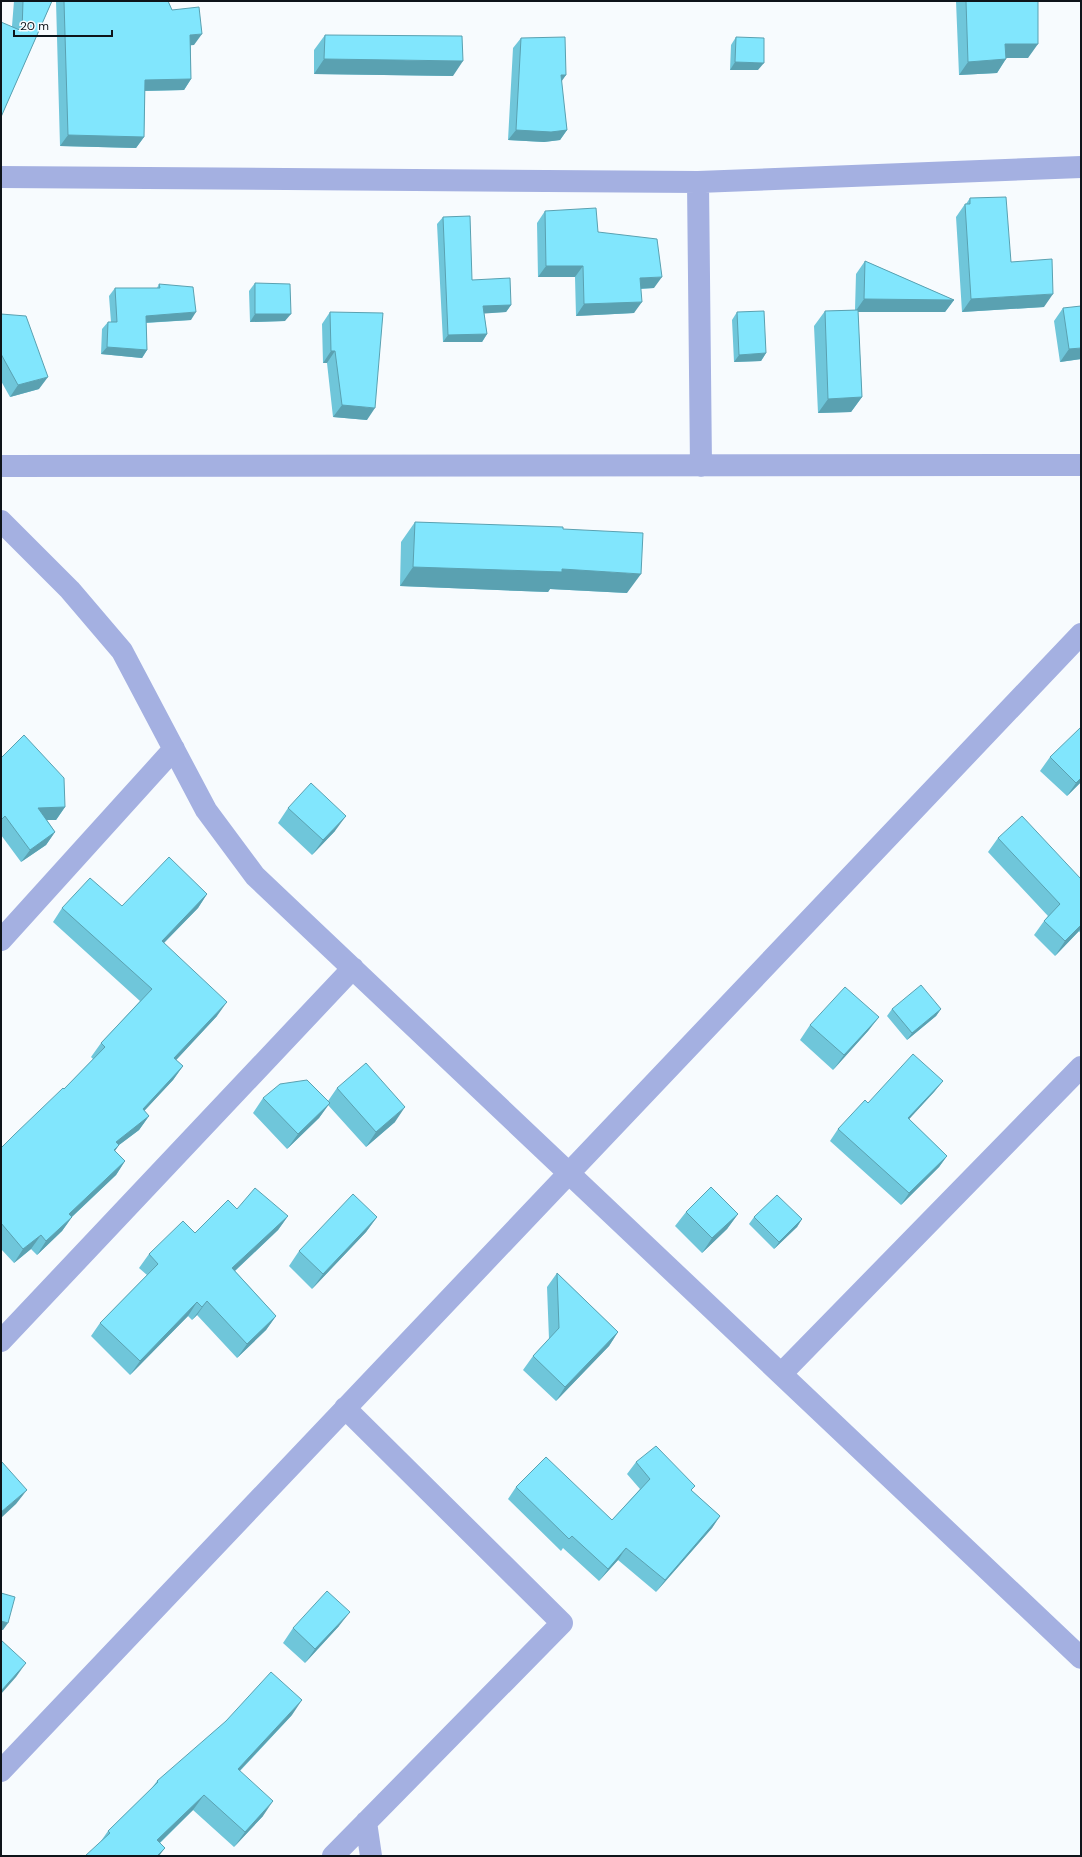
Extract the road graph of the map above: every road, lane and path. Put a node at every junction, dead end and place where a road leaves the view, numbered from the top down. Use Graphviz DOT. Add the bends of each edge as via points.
graph roads {
  1 [pos="1081,167"];
  2 [pos="1,177"];
  3 [pos="698,182"];
  4 [pos="1081,465"];
  5 [pos="1,466"];
  6 [pos="701,466"];
  7 [pos="1,521"];
  8 [pos="1081,634"];
  9 [pos="174,749"];
  10 [pos="1,940"];
  11 [pos="353,968"];
  12 [pos="1081,1067"];
  13 [pos="569,1172"];
  14 [pos="1,1342"];
  15 [pos="781,1374"];
  16 [pos="345,1408"];
  17 [pos="1081,1658"];
  18 [pos="1,1771"];
  19 [pos="366,1822"];
  20 [pos="333,1856"];
  21 [pos="371,1856"];
  1 -- 3 [label="street"];
  2 -- 3 [label="street"];
  3 -- 6 [label="street"];
  4 -- 6 [label="street"];
  5 -- 6 [label="street"];
  7 -- 9 [label="street" via="70,590 122,651"];
  8 -- 13 [label="street"];
  9 -- 10 [label="street"];
  9 -- 11 [label="street" via="206,810 256,876"];
  11 -- 13 [label="street"];
  11 -- 14 [label="street"];
  12 -- 15 [label="street"];
  13 -- 15 [label="street"];
  13 -- 16 [label="street"];
  15 -- 17 [label="street"];
  16 -- 18 [label="street"];
  16 -- 19 [label="street" via="562,1623"];
  19 -- 20 [label="street"];
  19 -- 21 [label="street"];
}
